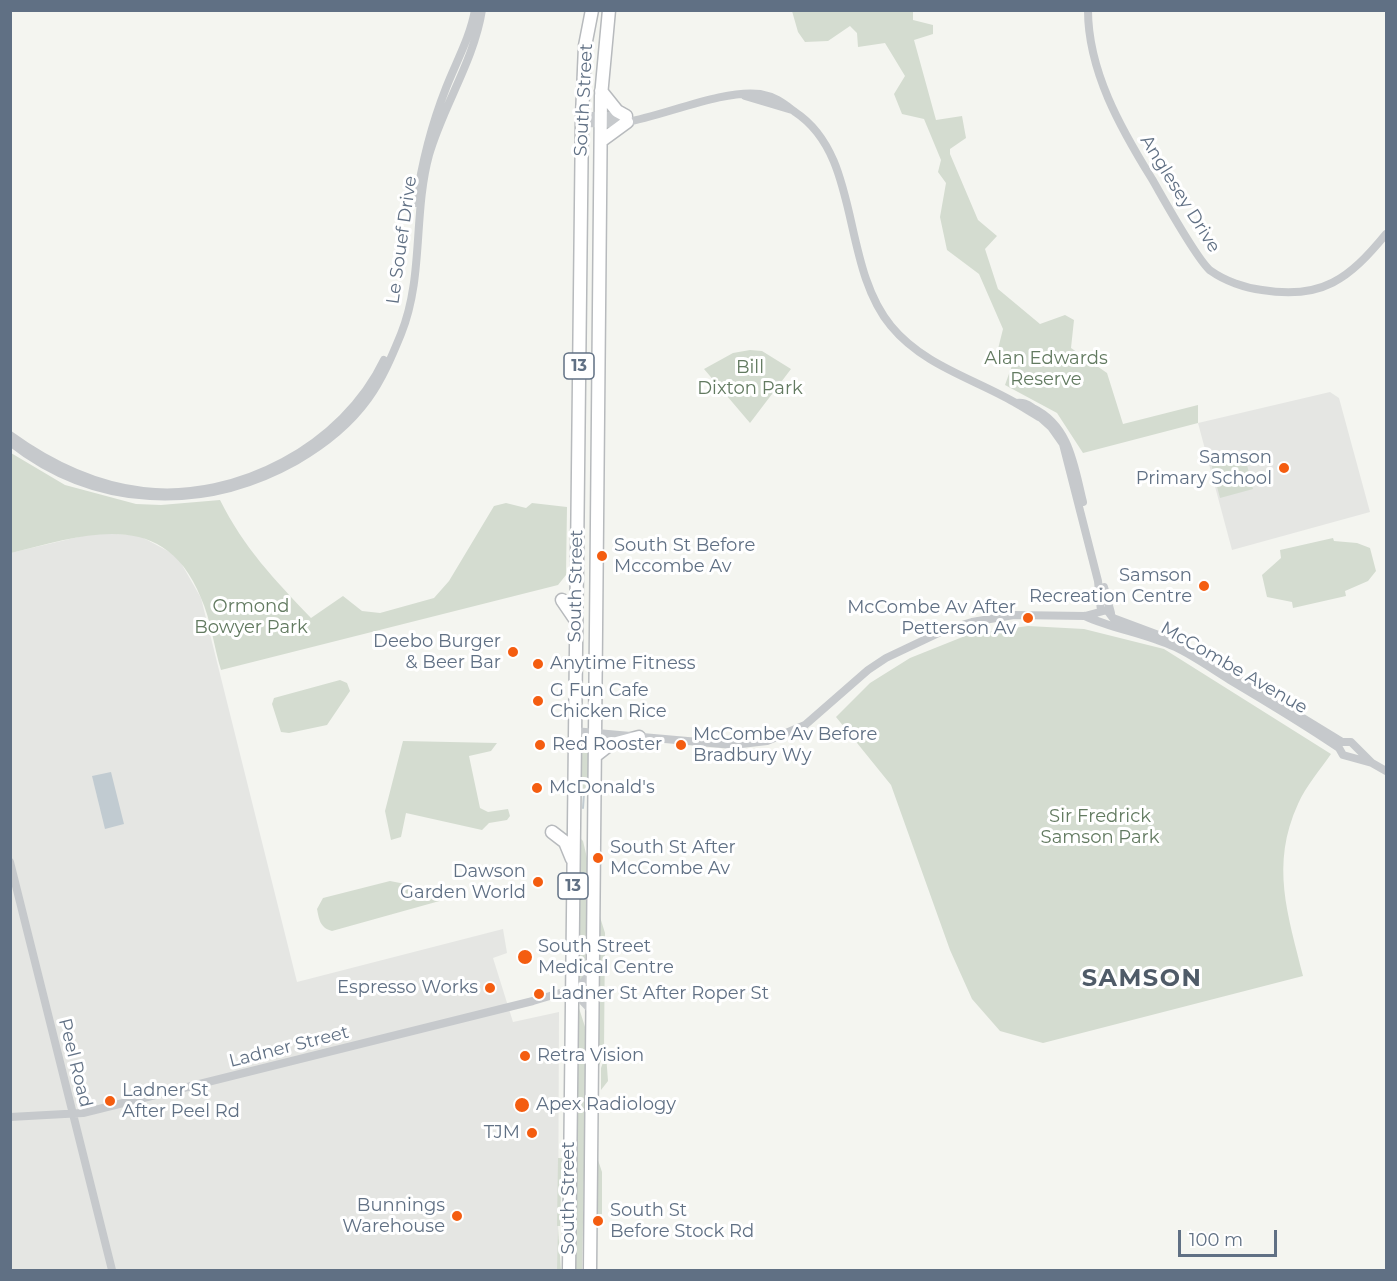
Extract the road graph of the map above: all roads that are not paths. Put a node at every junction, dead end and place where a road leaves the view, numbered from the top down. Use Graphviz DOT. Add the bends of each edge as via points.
graph roads {
  1 [pos="475,10"];
  2 [pos="482,10"];
  3 [pos="592,10"];
  4 [pos="609,10"];
  5 [pos="1088,10"];
  6 [pos="601,91"];
  7 [pos="582,119"];
  8 [pos="630,119"];
  9 [pos="601,120"];
  10 [pos="601,141"];
  11 [pos="1386,234"];
  12 [pos="1016,403"];
  13 [pos="10,435"];
  14 [pos="10,442"];
  15 [pos="562,600"];
  16 [pos="1100,612"];
  17 [pos="1085,616"];
  18 [pos="1112,619"];
  19 [pos="575,620"];
  20 [pos="1099,622"];
  21 [pos="574,735"];
  22 [pos="595,735"];
  23 [pos="639,737"];
  24 [pos="1341,745"];
  25 [pos="1352,752"];
  26 [pos="595,756"];
  27 [pos="1386,771"];
  28 [pos="552,832"];
  29 [pos="10,862"];
  30 [pos="574,862"];
  31 [pos="593,967"];
  32 [pos="572,990"];
  33 [pos="592,1013"];
  34 [pos="73,1114"];
  35 [pos="10,1117"];
  36 [pos="112,1270"];
  37 [pos="569,1270"];
  38 [pos="590,1270"];
  1 -- 13 [label="street, Le Souef Drive" via="472,28 423,156 410,286 398,330 362,396 341,420 308,447 263,472 216,487 174,492 142,491 84,477 44,459"];
  2 -- 14 [label="street, Le Souef Drive" via="479,31 429,158 414,287 402,331 368,400 318,448 266,478 217,492 172,498 138,496 83,483 58,473"];
  3 -- 7 [label="highway, South Street / 13" via="585,46"];
  4 -- 6 [label="highway, South Street / 13"];
  5 -- 11 [label="street, Anglesey Drive" via="1090,45 1099,76 1133,148 1209,270 1248,288 1291,295 1336,281 1356,268"];
  6 -- 8 [label="highway" via="617,111"];
  6 -- 9 [label="highway, South Street / 13"];
  7 -- 9 [label="street"];
  7 -- 19 [label="highway, South Street / 13"];
  8 -- 9 [label="street"];
  8 -- 10 [label="highway"];
  8 -- 12 [label="street" via="744,96 792,110 817,129 831,149 864,277 891,326 932,361"];
  9 -- 10 [label="highway, South Street / 13"];
  10 -- 22 [label="highway, South Street / 13"];
  12 -- 16 [label="street" via="1051,427 1063,444 1098,581"];
  12 -- 18 [label="street" via="1042,412 1068,442"];
  15 -- 19 [label="highway"];
  16 -- 17 [label="street, McCombe Avenue"];
  16 -- 18 [label="street, McCombe Avenue"];
  16 -- 20 [label="street"];
  17 -- 20 [label="street, McCombe Avenue"];
  17 -- 23 [label="street, McCombe Avenue" via="1014,615 936,633 868,670 805,725 767,741 733,745"];
  18 -- 20 [label="street, McCombe Avenue" via="1104,626"];
  18 -- 24 [label="street, McCombe Avenue" via="1180,643"];
  19 -- 21 [label="highway, South Street / 13"];
  21 -- 22 [label="street, McCombe Avenue"];
  21 -- 30 [label="highway, South Street / 13"];
  22 -- 23 [label="street, McCombe Avenue"];
  22 -- 26 [label="highway, South Street / 13"];
  23 -- 26 [label="highway" via="609,745"];
  24 -- 25 [label="street, McCombe Avenue" via="1343,755"];
  24 -- 25 [label="street, McCombe Avenue" via="1351,742"];
  25 -- 27 [label="street, McCombe Avenue"];
  26 -- 31 [label="highway, South Street / 13"];
  28 -- 30 [label="highway" via="564,842"];
  29 -- 34 [label="street, Peel Road"];
  30 -- 32 [label="highway, South Street / 13"];
  31 -- 32 [label="street" via="580,987"];
  31 -- 33 [label="highway, South Street / 13"];
  32 -- 33 [label="street"];
  32 -- 34 [label="street, Ladner Street"];
  32 -- 37 [label="highway, South Street / 13"];
  33 -- 38 [label="highway, South Street / 13"];
  34 -- 35 [label="street, Ladner Street"];
  34 -- 36 [label="street, Peel Road"];
}
